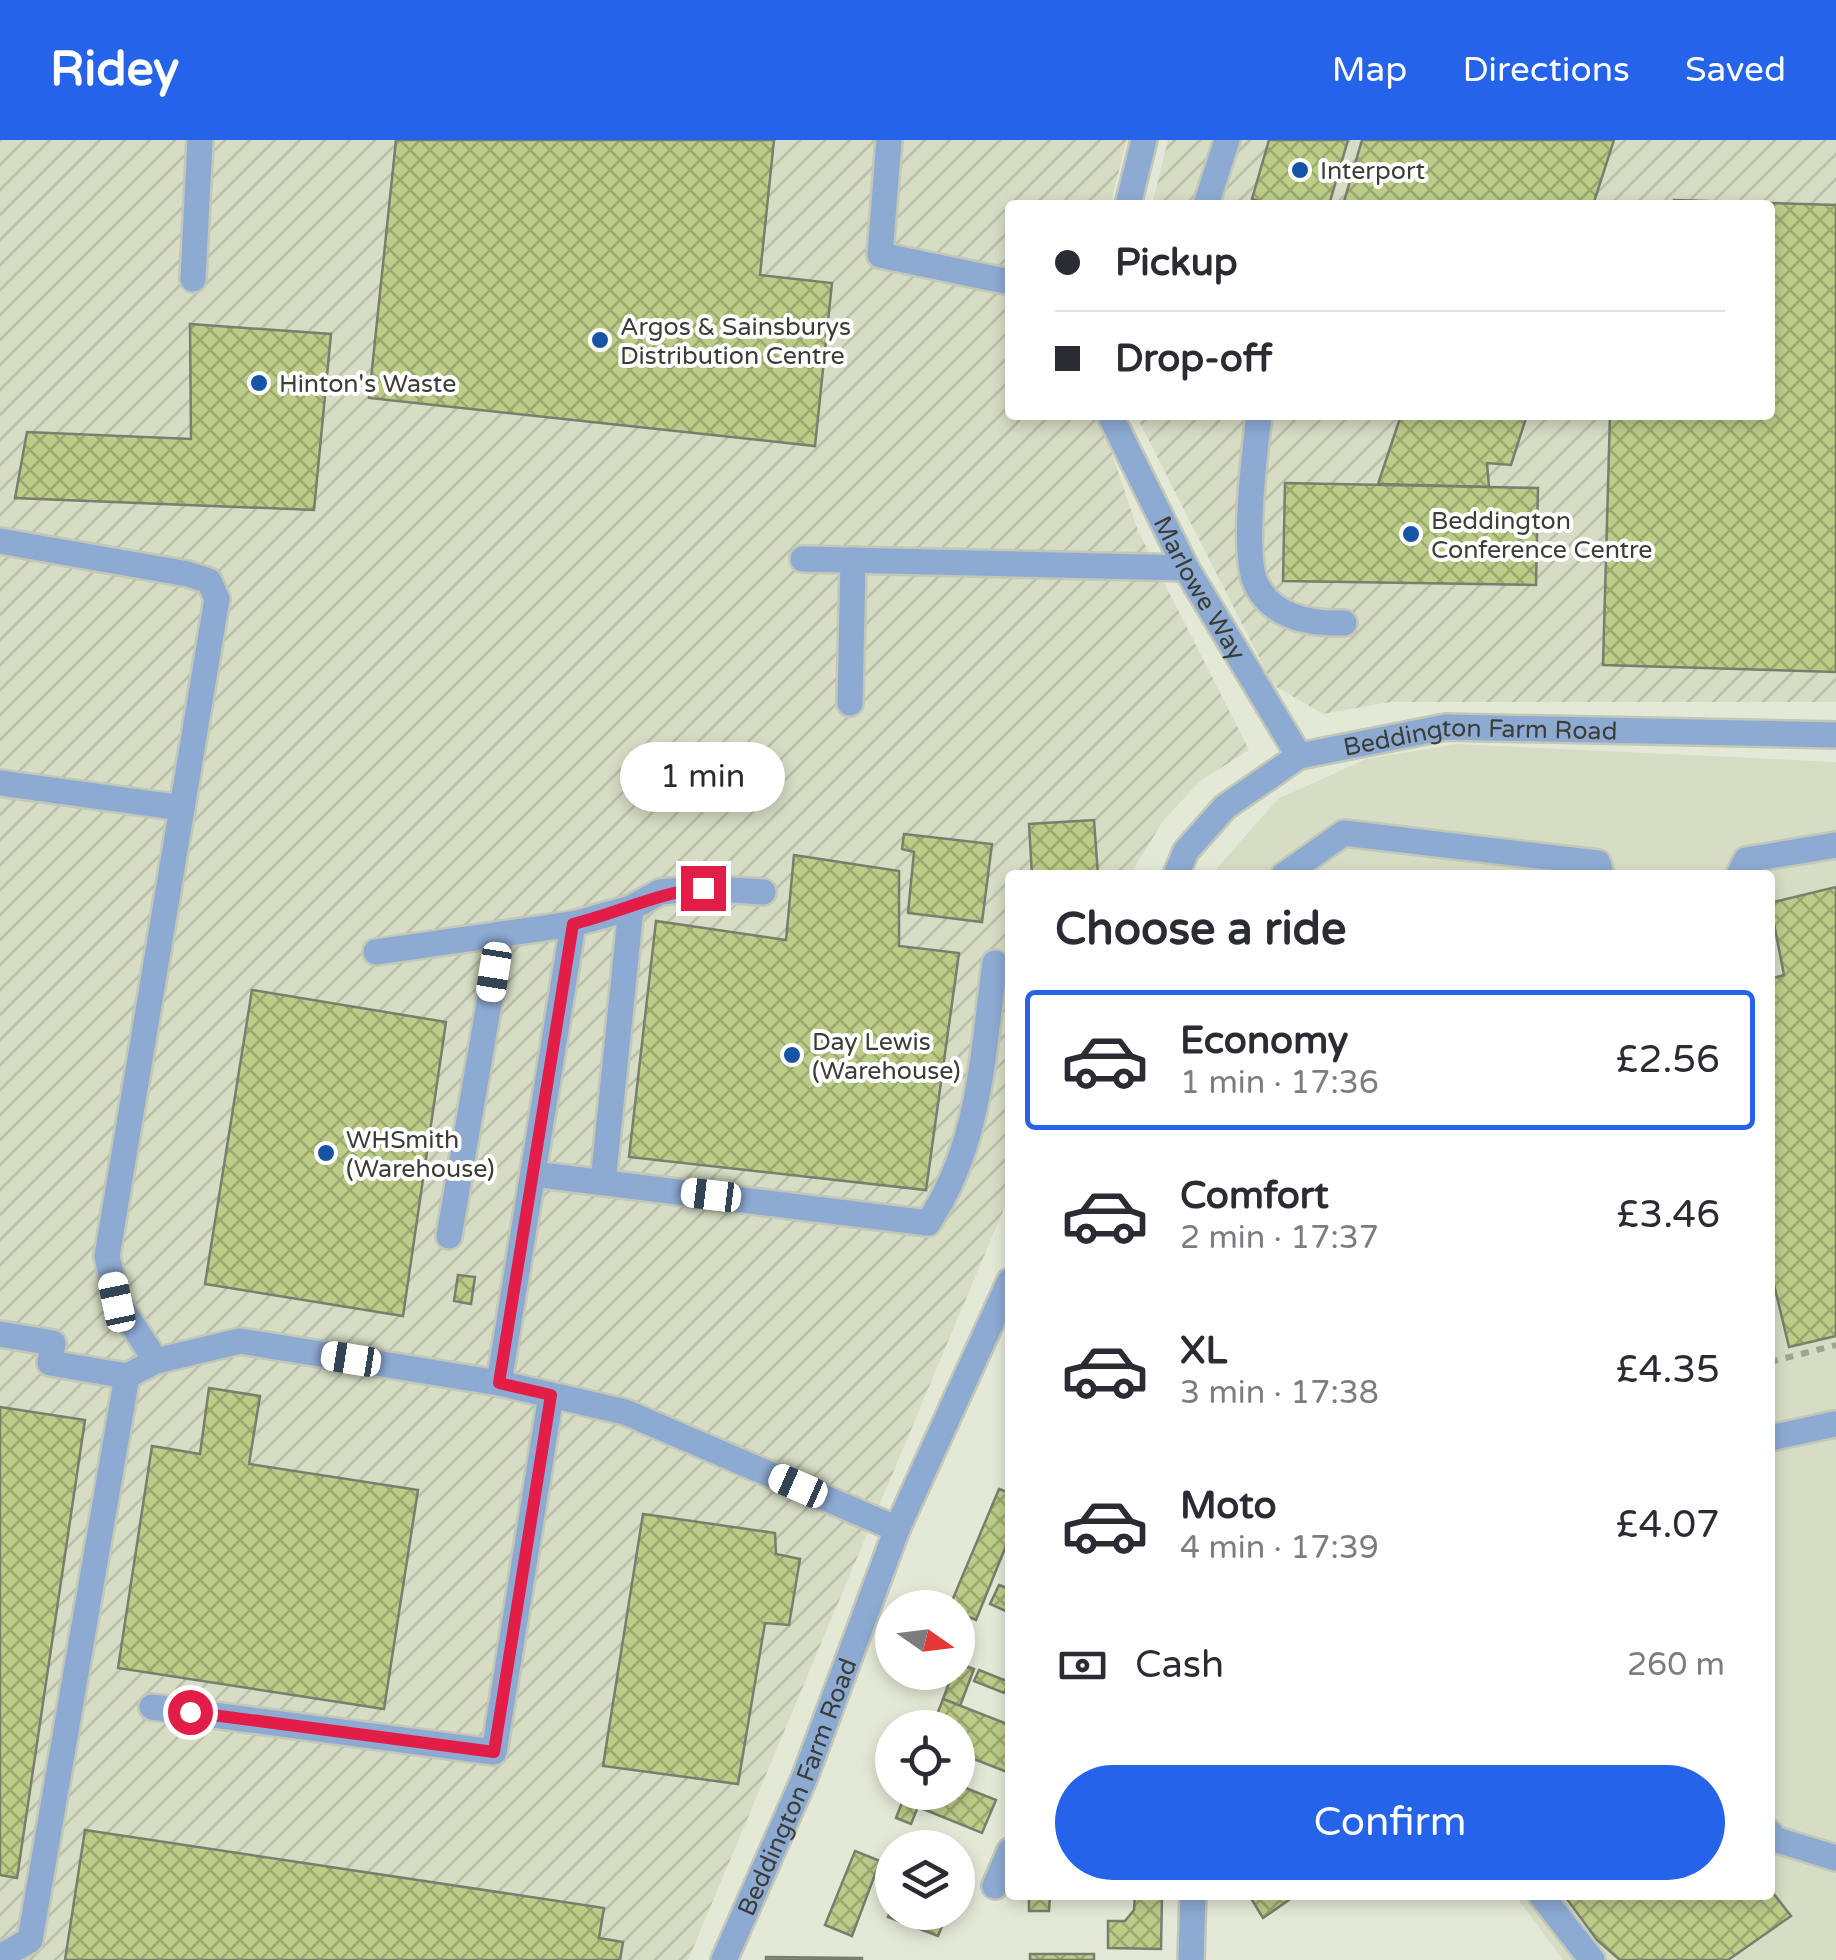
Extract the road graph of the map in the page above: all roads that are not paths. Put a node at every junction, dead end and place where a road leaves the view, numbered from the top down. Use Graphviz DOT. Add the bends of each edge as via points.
graph roads {
  1 [pos="200,140"];
  2 [pos="889,140"];
  3 [pos="1144,140"];
  4 [pos="1226,140"];
  5 [pos="1129,200"];
  6 [pos="1208,200"];
  7 [pos="193,280"];
  8 [pos="1005,281"];
  9 [pos="1112,420"];
  10 [pos="1259,420"];
  11 [pos="0,541"];
  12 [pos="803,559"];
  13 [pos="852,560"];
  14 [pos="1186,568"];
  15 [pos="1344,623"];
  16 [pos="850,703"];
  17 [pos="1836,735"];
  18 [pos="1299,756"];
  19 [pos="0,783"];
  20 [pos="182,808"];
  21 [pos="1836,845"];
  22 [pos="1178,870"];
  23 [pos="1291,870"];
  24 [pos="1600,870"];
  25 [pos="1741,870"];
  26 [pos="763,892"];
  27 [pos="630,908"];
  28 [pos="573,924"];
  29 [pos="500,934"];
  30 [pos="376,952"];
  31 [pos="995,963"];
  32 [pos="533,1174"];
  33 [pos="603,1182"];
  34 [pos="449,1236"];
  35 [pos="1005,1292"];
  36 [pos="0,1334"];
  37 [pos="156,1360"];
  38 [pos="127,1376"];
  39 [pos="499,1383"];
  40 [pos="551,1395"];
  41 [pos="1836,1425"];
  42 [pos="1775,1437"];
  43 [pos="897,1529"];
  44 [pos="152,1707"];
  45 [pos="1775,1839"];
  46 [pos="1836,1858"];
  47 [pos="1005,1863"];
  48 [pos="995,1886"];
  49 [pos="1193,1900"];
  50 [pos="1545,1900"];
  51 [pos="0,1958"];
  52 [pos="724,1960"];
  53 [pos="1191,1960"];
  54 [pos="1592,1960"];
  1 -- 7 [label="street"];
  2 -- 8 [label="street" via="880,255"];
  3 -- 5 [label="street"];
  4 -- 6 [label="street"];
  9 -- 14 [label="street, Marlowe Way"];
  10 -- 15 [label="street" via="1250,541 1256,584 1273,604 1308,624"];
  11 -- 20 [label="street" via="209,581 218,599"];
  12 -- 13 [label="street"];
  13 -- 14 [label="street"];
  13 -- 16 [label="street"];
  14 -- 18 [label="street, Marlowe Way"];
  17 -- 18 [label="street, Beddington Farm Road" via="1446,727"];
  18 -- 22 [label="street, Beddington Farm Road" via="1226,807"];
  19 -- 20 [label="street"];
  20 -- 37 [label="street" via="107,1256 117,1302"];
  21 -- 25 [label="street" via="1746,860"];
  23 -- 24 [label="street" via="1344,832 1598,863"];
  26 -- 27 [label="street" via="674,891"];
  27 -- 28 [label="street"];
  27 -- 33 [label="street"];
  28 -- 29 [label="street"];
  28 -- 32 [label="street"];
  29 -- 30 [label="street"];
  29 -- 34 [label="street"];
  31 -- 33 [label="street" via="971,1134 953,1185 928,1223"];
  32 -- 33 [label="street"];
  32 -- 39 [label="street"];
  35 -- 43 [label="street, Beddington Farm Road"];
  36 -- 38 [label="street" via="53,1343 50,1363"];
  37 -- 38 [label="street"];
  37 -- 39 [label="street" via="240,1342"];
  38 -- 51 [label="street" via="30,1940"];
  39 -- 40 [label="street"];
  40 -- 43 [label="street" via="624,1412"];
  40 -- 44 [label="street" via="494,1752"];
  41 -- 42 [label="street"];
  43 -- 52 [label="street, Beddington Farm Road" via="804,1779"];
  45 -- 46 [label="street"];
  47 -- 48 [label="street"];
  49 -- 53 [label="street"];
  50 -- 54 [label="street"];
}
